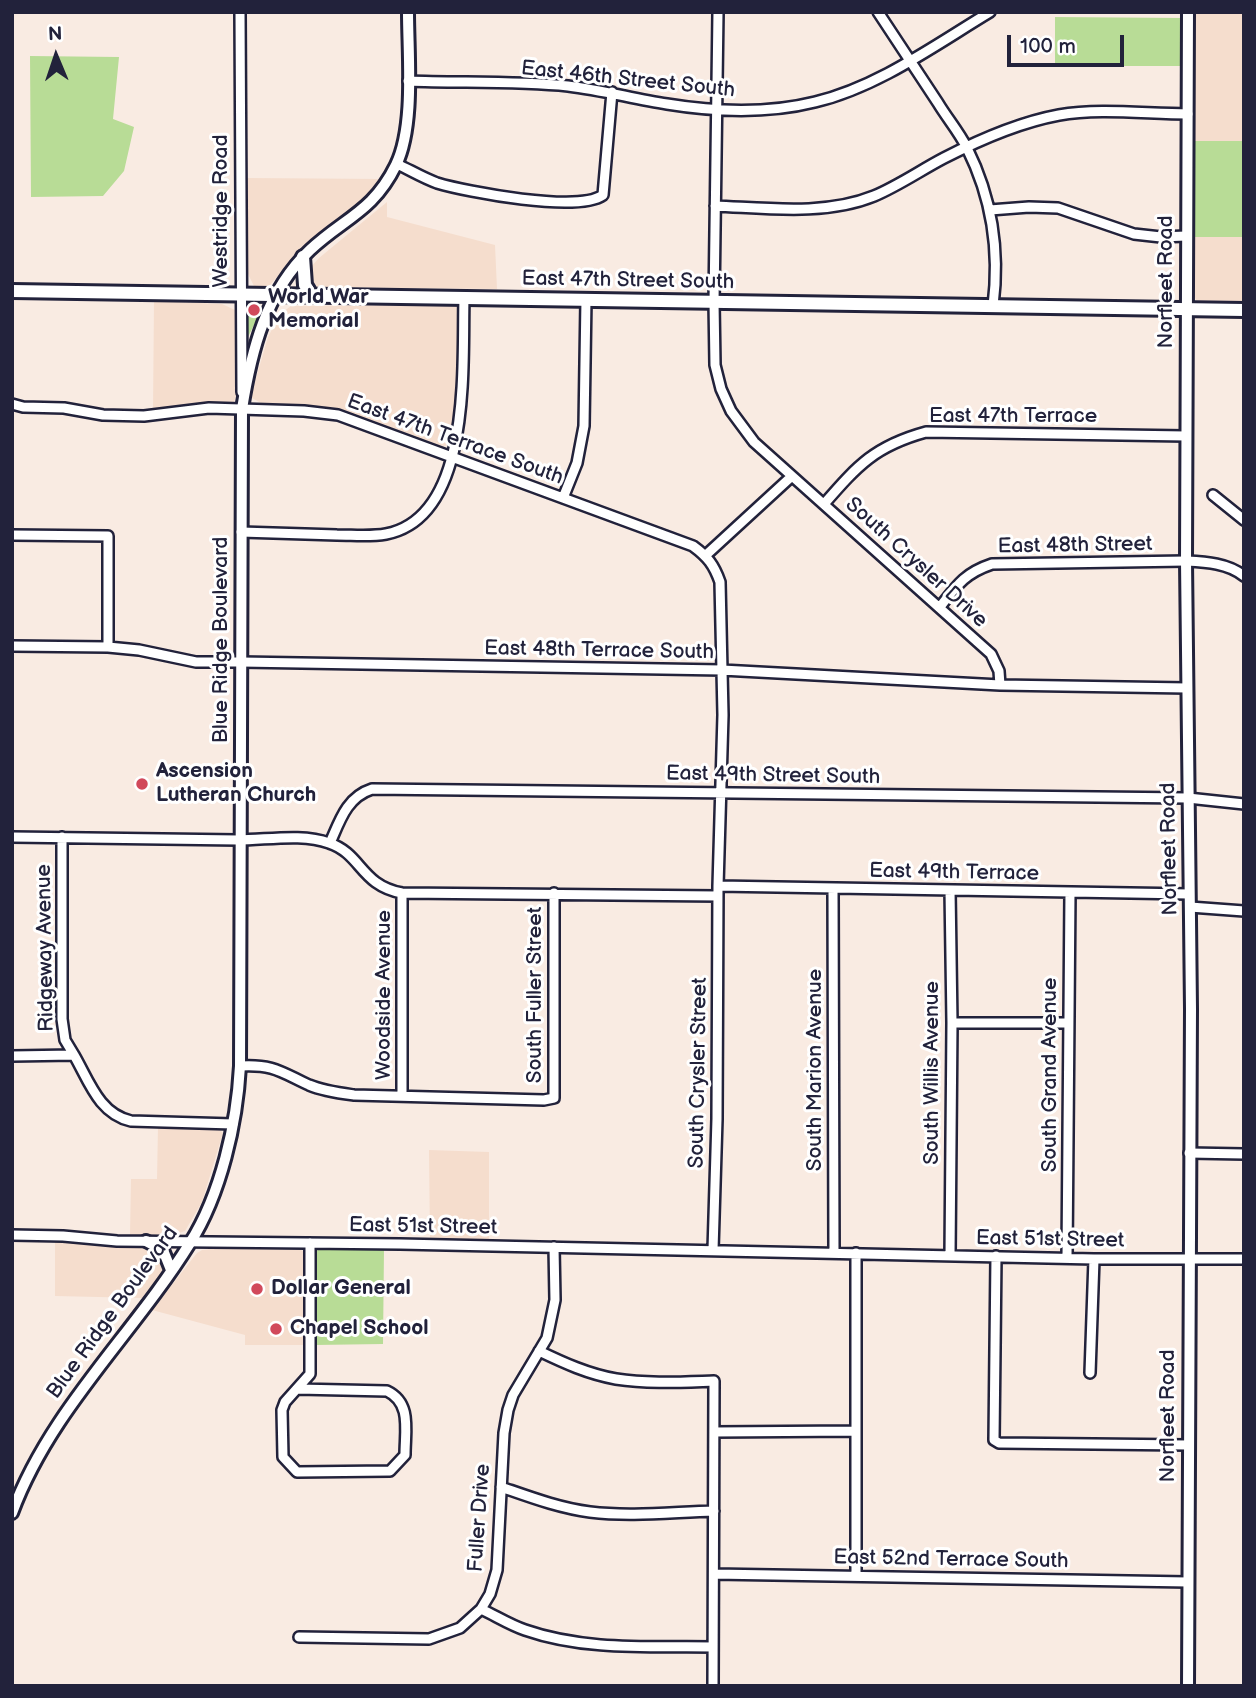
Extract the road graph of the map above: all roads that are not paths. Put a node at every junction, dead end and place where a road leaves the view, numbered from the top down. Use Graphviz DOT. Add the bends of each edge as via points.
graph roads {
  1 [pos="240,12"];
  2 [pos="408,12"];
  3 [pos="718,12"];
  4 [pos="878,12"];
  5 [pos="990,12"];
  6 [pos="1188,12"];
  7 [pos="910,60"];
  8 [pos="408,81"];
  9 [pos="612,92"];
  10 [pos="716,109"];
  11 [pos="1188,114"];
  12 [pos="967,148"];
  13 [pos="397,164"];
  14 [pos="715,206"];
  15 [pos="990,210"];
  16 [pos="1186,236"];
  17 [pos="303,257"];
  18 [pos="12,291"];
  19 [pos="240,294"];
  20 [pos="277,295"];
  21 [pos="311,295"];
  22 [pos="464,298"];
  23 [pos="586,299"];
  24 [pos="714,302"];
  25 [pos="993,306"];
  26 [pos="1186,309"];
  27 [pos="1244,310"];
  28 [pos="12,404"];
  29 [pos="242,409"];
  30 [pos="1186,436"];
  31 [pos="452,457"];
  32 [pos="792,476"];
  33 [pos="1213,495"];
  34 [pos="563,498"];
  35 [pos="824,504"];
  36 [pos="1244,520"];
  37 [pos="241,532"];
  38 [pos="12,535"];
  39 [pos="706,555"];
  40 [pos="1186,561"];
  41 [pos="1244,576"];
  42 [pos="940,607"];
  43 [pos="12,646"];
  44 [pos="108,647"];
  45 [pos="241,662"];
  46 [pos="722,670"];
  47 [pos="1000,685"];
  48 [pos="1187,688"];
  49 [pos="720,793"];
  50 [pos="1188,798"];
  51 [pos="1244,804"];
  52 [pos="12,836"];
  53 [pos="62,837"];
  54 [pos="242,840"];
  55 [pos="330,843"];
  56 [pos="833,888"];
  57 [pos="950,890"];
  58 [pos="718,891"];
  59 [pos="1070,892"];
  60 [pos="402,893"];
  61 [pos="554,893"];
  62 [pos="1189,894"];
  63 [pos="1190,906"];
  64 [pos="1244,911"];
  65 [pos="952,1023"];
  66 [pos="1069,1023"];
  67 [pos="74,1055"];
  68 [pos="12,1056"];
  69 [pos="240,1066"];
  70 [pos="402,1097"];
  71 [pos="233,1124"];
  72 [pos="1189,1153"];
  73 [pos="1244,1154"];
  74 [pos="12,1235"];
  75 [pos="146,1241"];
  76 [pos="191,1242"];
  77 [pos="310,1243"];
  78 [pos="554,1247"];
  79 [pos="713,1250"];
  80 [pos="834,1253"];
  81 [pos="856,1253"];
  82 [pos="950,1255"];
  83 [pos="996,1256"];
  84 [pos="1067,1258"];
  85 [pos="1094,1259"];
  86 [pos="1188,1259"];
  87 [pos="1244,1259"];
  88 [pos="171,1270"];
  89 [pos="539,1352"];
  90 [pos="1090,1373"];
  91 [pos="298,1390"];
  92 [pos="856,1431"];
  93 [pos="714,1432"];
  94 [pos="1188,1445"];
  95 [pos="501,1487"];
  96 [pos="714,1511"];
  97 [pos="12,1513"];
  98 [pos="714,1574"];
  99 [pos="856,1576"];
  100 [pos="1188,1582"];
  101 [pos="481,1609"];
  102 [pos="299,1637"];
  103 [pos="713,1647"];
  104 [pos="713,1686"];
  105 [pos="1188,1686"];
  1 -- 19 [label="street, Westridge Road"];
  2 -- 8 [label="street, Blue Ridge Boulevard"];
  3 -- 10 [label="street, South Crysler Drive"];
  4 -- 7 [label="street"];
  5 -- 7 [label="street, East 46th Street South"];
  6 -- 11 [label="street, Norfleet Road"];
  7 -- 10 [label="street, East 46th Street South" via="863,85 814,102 766,110"];
  7 -- 12 [label="street"];
  8 -- 9 [label="street, East 46th Street South"];
  8 -- 13 [label="street, Blue Ridge Boulevard" via="407,129"];
  9 -- 10 [label="street, East 46th Street South"];
  9 -- 13 [label="street" via="603,195 595,201 486,195 435,182"];
  10 -- 14 [label="street, South Crysler Drive"];
  11 -- 12 [label="street" via="1059,115"];
  11 -- 16 [label="street, Norfleet Road"];
  12 -- 14 [label="street" via="881,193 854,202 785,208"];
  12 -- 15 [label="street"];
  13 -- 17 [label="street, Blue Ridge Boulevard" via="368,206"];
  14 -- 24 [label="street, South Crysler Drive"];
  15 -- 16 [label="street" via="1058,208 1135,234"];
  15 -- 25 [label="street" via="997,258"];
  16 -- 26 [label="street, Norfleet Road"];
  17 -- 20 [label="street, Blue Ridge Boulevard"];
  17 -- 21 [label="main road" via="305,285"];
  18 -- 19 [label="main road, East 47th Street South"];
  19 -- 20 [label="main road, East 47th Street South"];
  19 -- 29 [label="street, Westridge Road"];
  20 -- 21 [label="main road, East 47th Street South"];
  20 -- 29 [label="street, Blue Ridge Boulevard" via="256,341"];
  21 -- 22 [label="main road, East 47th Street South"];
  22 -- 23 [label="main road, East 47th Street South"];
  22 -- 31 [label="street" via="461,418"];
  23 -- 24 [label="main road, East 47th Street South"];
  23 -- 34 [label="street" via="584,426 577,463"];
  24 -- 25 [label="main road, East 47th Street South"];
  24 -- 32 [label="street, South Crysler Drive" via="715,365 731,411 754,442"];
  25 -- 26 [label="main road, East 47th Street South"];
  26 -- 27 [label="main road, East 47th Street South"];
  26 -- 30 [label="street, Norfleet Road"];
  28 -- 29 [label="street, East 47th Terrace South" via="144,416"];
  29 -- 31 [label="street, East 47th Terrace South" via="338,415"];
  29 -- 37 [label="street, Blue Ridge Boulevard"];
  30 -- 35 [label="street, East 47th Terrace" via="926,432 899,439 872,454"];
  30 -- 40 [label="street, Norfleet Road"];
  31 -- 34 [label="street, East 47th Terrace South"];
  31 -- 37 [label="street" via="429,507 397,531 373,536"];
  32 -- 35 [label="street, South Crysler Drive"];
  32 -- 39 [label="street"];
  33 -- 36 [label="street"];
  34 -- 39 [label="street, East 47th Terrace South"];
  35 -- 42 [label="street, South Crysler Drive"];
  37 -- 45 [label="street, Blue Ridge Boulevard"];
  38 -- 44 [label="street" via="108,536"];
  39 -- 46 [label="street, South Crysler Street" via="720,582"];
  40 -- 41 [label="street, East 48th Street" via="1215,563"];
  40 -- 42 [label="street, East 48th Street" via="992,564 962,579"];
  40 -- 48 [label="street, Norfleet Road"];
  42 -- 47 [label="street, South Crysler Drive" via="991,654"];
  43 -- 44 [label="street, East 48th Terrace South"];
  44 -- 45 [label="street, East 48th Terrace South" via="196,662"];
  45 -- 46 [label="street, East 48th Terrace South"];
  45 -- 54 [label="street, Blue Ridge Boulevard"];
  46 -- 47 [label="street, East 48th Terrace South"];
  46 -- 49 [label="street, South Crysler Street"];
  47 -- 48 [label="street, East 48th Terrace South"];
  48 -- 50 [label="street, Norfleet Road"];
  49 -- 50 [label="street, East 49th Street South"];
  49 -- 55 [label="street, East 49th Street South" via="372,789 350,802"];
  49 -- 58 [label="street, South Crysler Street"];
  50 -- 51 [label="street, East 49th Street South"];
  50 -- 62 [label="street, Norfleet Road"];
  52 -- 53 [label="street"];
  53 -- 54 [label="street"];
  53 -- 67 [label="street, Ridgeway Avenue" via="62,1019 65,1040"];
  54 -- 55 [label="street"];
  54 -- 69 [label="street, Blue Ridge Boulevard"];
  55 -- 60 [label="street, East 49th Terrace" via="350,855 377,885"];
  56 -- 57 [label="street, East 49th Terrace"];
  56 -- 58 [label="street, East 49th Terrace"];
  56 -- 80 [label="street, South Marion Avenue"];
  57 -- 59 [label="street, East 49th Terrace"];
  57 -- 65 [label="street, South Willis Avenue"];
  58 -- 61 [label="street, East 49th Terrace"];
  58 -- 79 [label="street, South Crysler Street"];
  59 -- 62 [label="street, East 49th Terrace"];
  59 -- 66 [label="street, South Grand Avenue"];
  60 -- 61 [label="street, East 49th Terrace"];
  60 -- 70 [label="street, Woodside Avenue"];
  61 -- 70 [label="street, South Fuller Street" via="554,1098"];
  62 -- 63 [label="street, Norfleet Road"];
  63 -- 64 [label="street"];
  63 -- 72 [label="street, Norfleet Road"];
  65 -- 66 [label="street"];
  65 -- 82 [label="street, South Willis Avenue"];
  66 -- 84 [label="street, South Grand Avenue"];
  67 -- 68 [label="street"];
  67 -- 71 [label="street, Ridgeway Avenue" via="104,1107 118,1118"];
  69 -- 70 [label="street" via="276,1068 336,1093"];
  69 -- 71 [label="street, Blue Ridge Boulevard"];
  71 -- 76 [label="street, Blue Ridge Boulevard" via="211,1199"];
  72 -- 73 [label="street"];
  72 -- 86 [label="street, Norfleet Road"];
  74 -- 75 [label="street, East 51st Street"];
  75 -- 76 [label="street, East 51st Street"];
  75 -- 88 [label="street" via="163,1251"];
  76 -- 77 [label="street, East 51st Street"];
  76 -- 88 [label="street, Blue Ridge Boulevard"];
  77 -- 78 [label="street, East 51st Street"];
  77 -- 91 [label="street" via="310,1374"];
  78 -- 79 [label="street, East 51st Street"];
  78 -- 89 [label="street, Fuller Drive" via="554,1313"];
  79 -- 80 [label="street, East 51st Street"];
  80 -- 81 [label="street, East 51st Street"];
  81 -- 82 [label="street, East 51st Street"];
  81 -- 92 [label="street"];
  82 -- 83 [label="street, East 51st Street"];
  83 -- 84 [label="street, East 51st Street"];
  83 -- 94 [label="street" via="994,1440"];
  84 -- 85 [label="street, East 51st Street"];
  85 -- 86 [label="street, East 51st Street"];
  85 -- 90 [label="street"];
  86 -- 87 [label="street, East 51st Street"];
  86 -- 94 [label="street, Norfleet Road"];
  88 -- 97 [label="street, Blue Ridge Boulevard" via="61,1419"];
  89 -- 93 [label="street" via="615,1379 715,1381"];
  89 -- 95 [label="street, Fuller Drive" via="508,1410"];
  91 -- 91 [label="street" via="282,1410 283,1457 297,1472 390,1471 405,1455 404,1407 399,1396 387,1391"];
  92 -- 93 [label="street"];
  92 -- 99 [label="street"];
  93 -- 96 [label="street"];
  94 -- 100 [label="street, Norfleet Road"];
  95 -- 96 [label="street" via="590,1512"];
  95 -- 101 [label="street, Fuller Drive" via="497,1570"];
  96 -- 98 [label="street"];
  98 -- 99 [label="street, East 52nd Terrace South"];
  98 -- 103 [label="street"];
  99 -- 100 [label="street, East 52nd Terrace South"];
  100 -- 105 [label="street, Norfleet Road"];
  101 -- 102 [label="street, Fuller Drive" via="460,1628 429,1639"];
  101 -- 103 [label="street" via="522,1629 570,1642"];
  103 -- 104 [label="street"];
}
